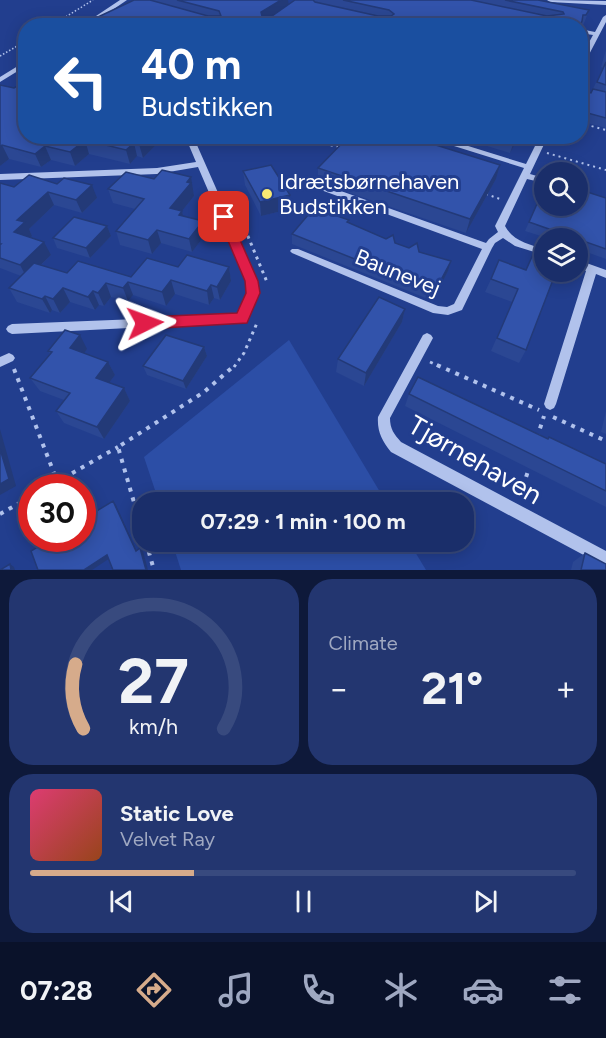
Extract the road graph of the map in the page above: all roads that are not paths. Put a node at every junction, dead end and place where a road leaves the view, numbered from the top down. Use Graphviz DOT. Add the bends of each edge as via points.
graph roads {
  1 [pos="124,0"];
  2 [pos="550,0"];
  3 [pos="606,4"];
  4 [pos="606,16"];
  5 [pos="96,18"];
  6 [pos="588,32"];
  7 [pos="597,34"];
  8 [pos="588,51"];
  9 [pos="18,68"];
  10 [pos="0,80"];
  11 [pos="192,144"];
  12 [pos="449,144"];
  13 [pos="540,144"];
  14 [pos="200,164"];
  15 [pos="526,171"];
  16 [pos="534,175"];
  17 [pos="0,177"];
  18 [pos="324,188"];
  19 [pos="503,234"];
  20 [pos="488,247"];
  21 [pos="534,249"];
  22 [pos="295,251"];
  23 [pos="588,268"];
  24 [pos="591,269"];
  25 [pos="606,274"];
  26 [pos="12,329"];
  27 [pos="427,338"];
  28 [pos="548,409"];
  29 [pos="606,559"];
  1 -- 5 [label="street"];
  2 -- 3 [label="street"];
  4 -- 7 [label="street"];
  6 -- 7 [label="street"];
  7 -- 8 [label="street"];
  9 -- 10 [label="street"];
  11 -- 14 [label="street"];
  12 -- 15 [label="street"];
  13 -- 15 [label="street"];
  14 -- 17 [label="street" via="157,171"];
  14 -- 26 [label="street" via="252,281 253,293 242,319"];
  15 -- 16 [label="street"];
  15 -- 19 [label="street" via="501,219"];
  18 -- 20 [label="street"];
  19 -- 20 [label="street, Baunevej"];
  19 -- 21 [label="street"];
  20 -- 22 [label="street, Baunevej" via="458,307 448,311 437,310"];
  23 -- 24 [label="street"];
  24 -- 25 [label="street"];
  24 -- 28 [label="street"];
  27 -- 29 [label="street, Tjørnehaven" via="384,417 387,437 396,447"];
}
